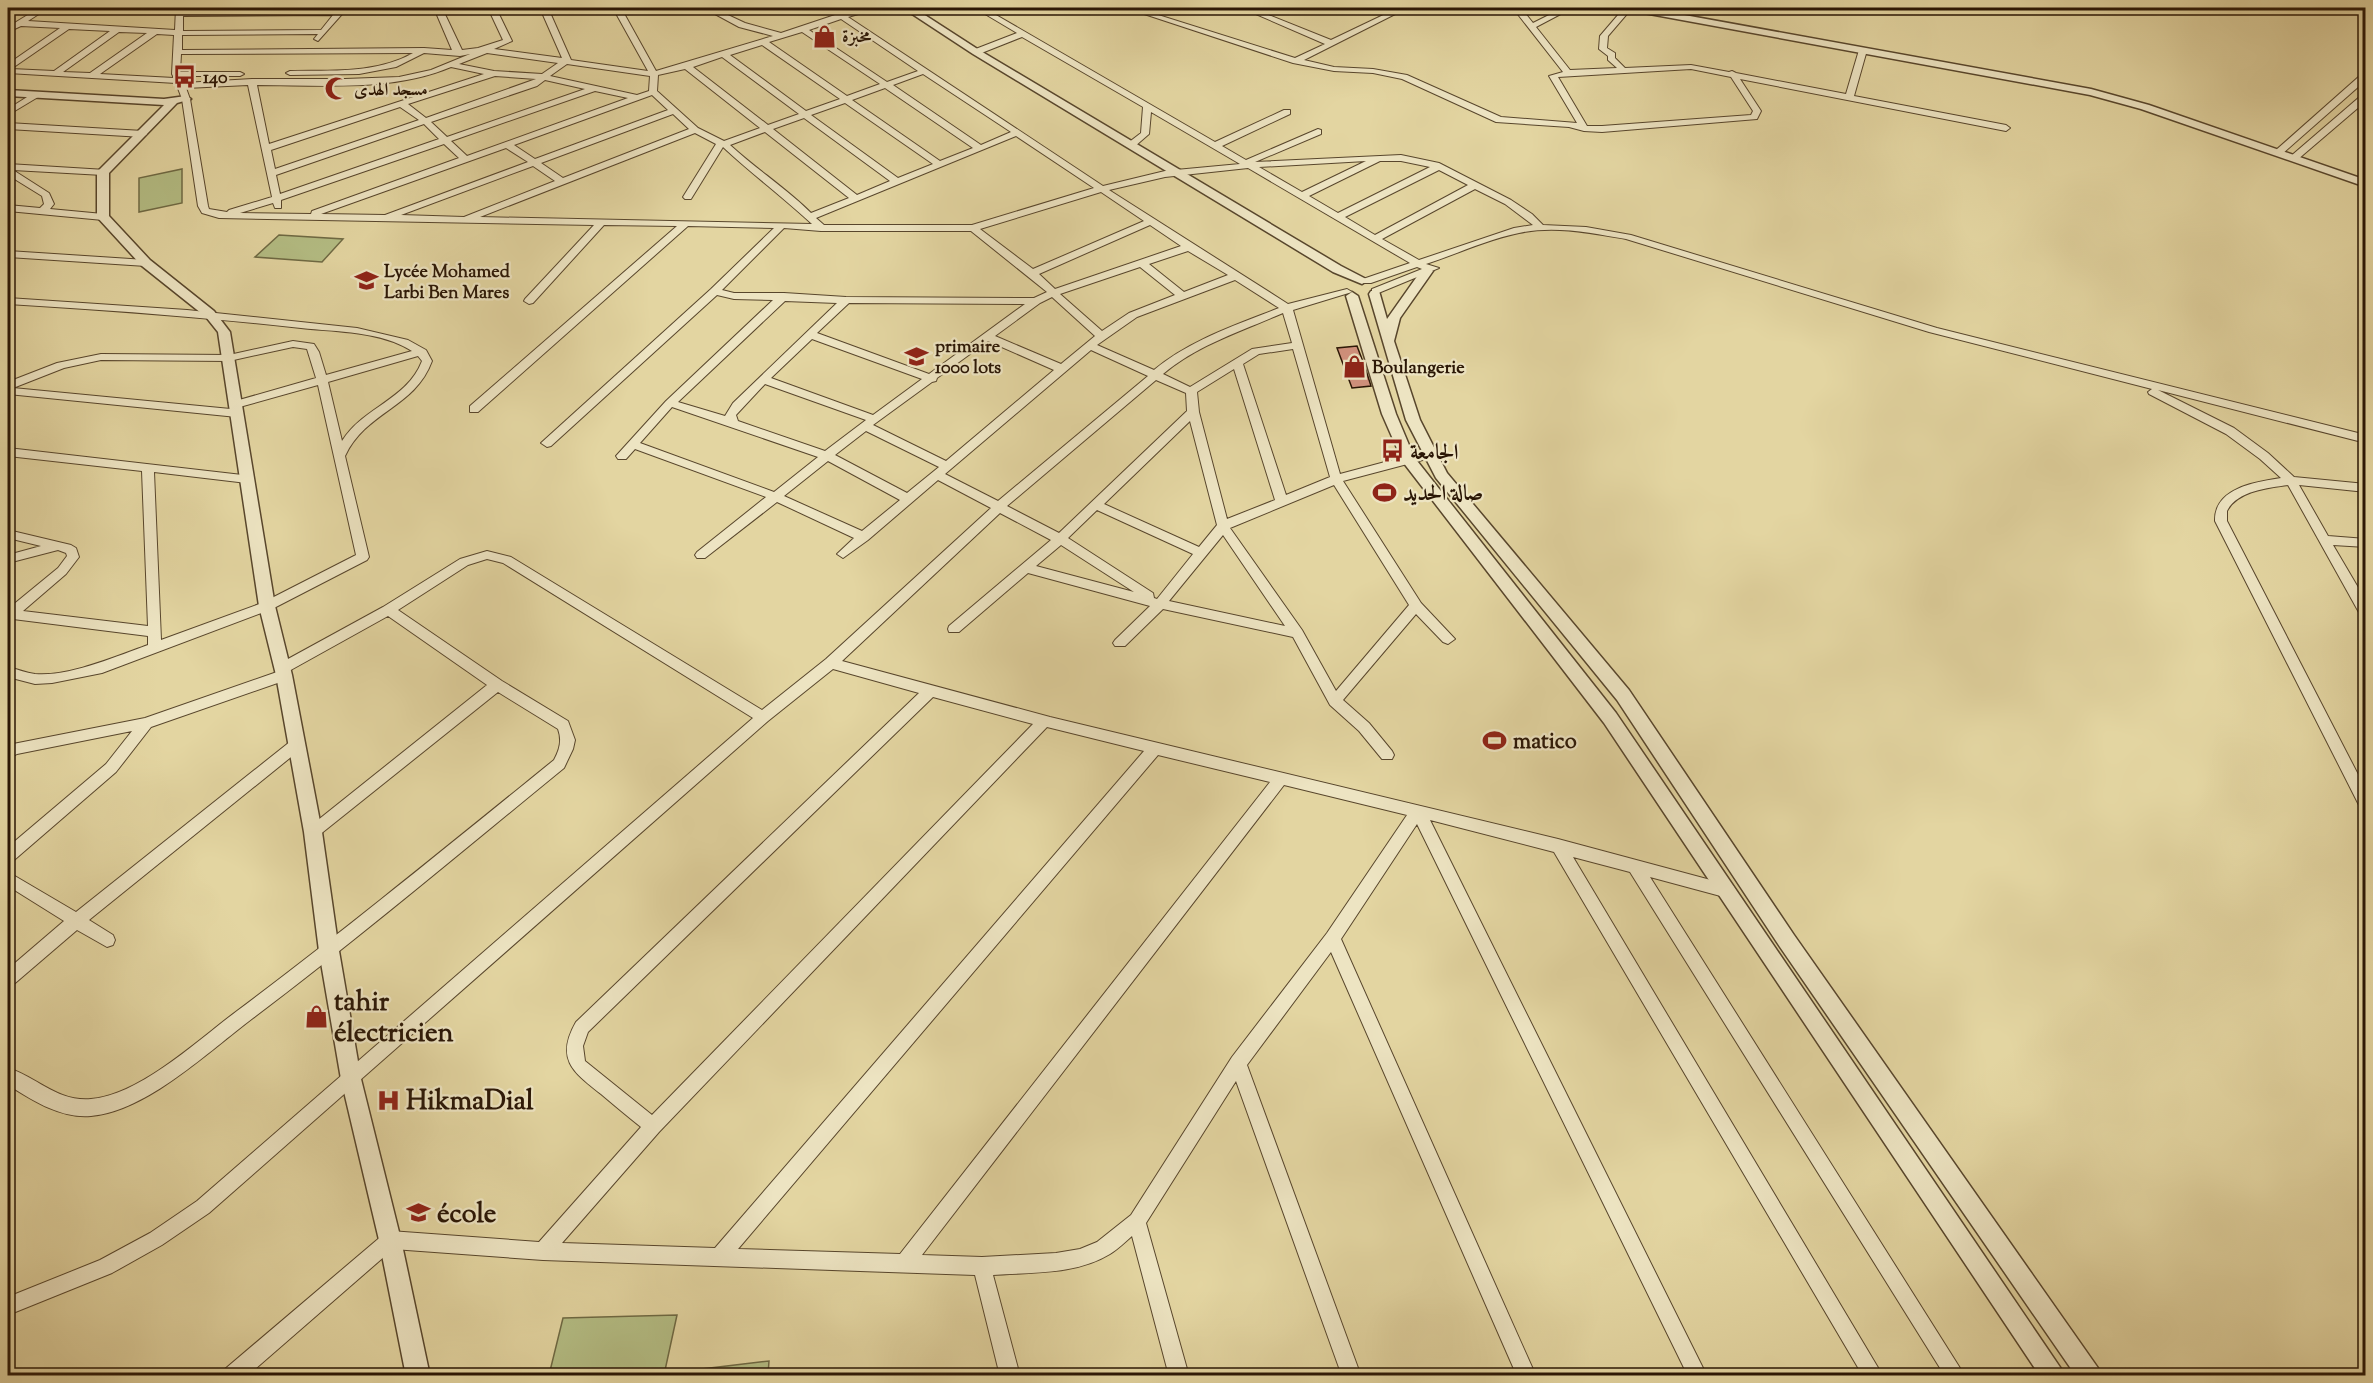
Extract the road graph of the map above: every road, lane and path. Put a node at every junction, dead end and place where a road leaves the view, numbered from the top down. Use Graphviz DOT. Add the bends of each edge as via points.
graph roads {
  1 [pos="44,8"];
  2 [pos="438,8"];
  3 [pos="492,8"];
  4 [pos="544,8"];
  5 [pos="617,8"];
  6 [pos="708,8"];
  7 [pos="869,8"];
  8 [pos="899,8"];
  9 [pos="908,8"];
  10 [pos="979,8"];
  11 [pos="1130,8"];
  12 [pos="1246,8"];
  13 [pos="1403,8"];
  14 [pos="1517,8"];
  15 [pos="1568,8"];
  16 [pos="1628,8"];
  17 [pos="1634,8"];
  18 [pos="179,10"];
  19 [pos="292,10"];
  20 [pos="841,16"];
  21 [pos="18,23"];
  22 [pos="68,26"];
  23 [pos="1533,26"];
  24 [pos="118,29"];
  25 [pos="803,29"];
  26 [pos="8,30"];
  27 [pos="156,31"];
  28 [pos="324,32"];
  29 [pos="178,33"];
  30 [pos="1022,34"];
  31 [pos="782,36"];
  32 [pos="1860,38"];
  33 [pos="1871,40"];
  34 [pos="764,42"];
  35 [pos="1334,44"];
  36 [pos="424,50"];
  37 [pos="486,50"];
  38 [pos="1863,50"];
  39 [pos="177,52"];
  40 [pos="307,52"];
  41 [pos="976,52"];
  42 [pos="460,54"];
  43 [pos="723,54"];
  44 [pos="567,60"];
  45 [pos="1296,61"];
  46 [pos="1989,62"];
  47 [pos="2000,64"];
  48 [pos="452,65"];
  49 [pos="687,66"];
  50 [pos="8,69"];
  51 [pos="1622,69"];
  52 [pos="2036,70"];
  53 [pos="922,72"];
  54 [pos="494,73"];
  55 [pos="1568,73"];
  56 [pos="1732,73"];
  57 [pos="55,74"];
  58 [pos="654,74"];
  59 [pos="2366,75"];
  60 [pos="92,76"];
  61 [pos="542,78"];
  62 [pos="179,80"];
  63 [pos="252,82"];
  64 [pos="232,83"];
  65 [pos="885,86"];
  66 [pos="2094,88"];
  67 [pos="592,89"];
  68 [pos="653,92"];
  69 [pos="8,93"];
  70 [pos="35,95"];
  71 [pos="2366,96"];
  72 [pos="638,97"];
  73 [pos="1849,98"];
  74 [pos="180,100"];
  75 [pos="845,100"];
  76 [pos="402,104"];
  77 [pos="1147,105"];
  78 [pos="674,111"];
  79 [pos="1287,112"];
  80 [pos="8,113"];
  81 [pos="806,114"];
  82 [pos="425,121"];
  83 [pos="8,126"];
  84 [pos="1584,128"];
  85 [pos="2006,128"];
  86 [pos="766,129"];
  87 [pos="695,130"];
  88 [pos="1317,132"];
  89 [pos="1017,133"];
  90 [pos="143,134"];
  91 [pos="445,140"];
  92 [pos="507,144"];
  93 [pos="724,144"];
  94 [pos="1131,145"];
  95 [pos="1216,145"];
  96 [pos="267,148"];
  97 [pos="980,148"];
  98 [pos="2283,149"];
  99 [pos="2297,154"];
  100 [pos="1380,158"];
  101 [pos="465,159"];
  102 [pos="534,162"];
  103 [pos="1250,164"];
  104 [pos="939,165"];
  105 [pos="1438,166"];
  106 [pos="8,169"];
  107 [pos="103,172"];
  108 [pos="272,173"];
  109 [pos="1178,173"];
  110 [pos="1165,174"];
  111 [pos="2366,175"];
  112 [pos="561,181"];
  113 [pos="897,182"];
  114 [pos="2366,184"];
  115 [pos="1475,185"];
  116 [pos="1102,189"];
  117 [pos="1304,195"];
  118 [pos="688,197"];
  119 [pos="855,198"];
  120 [pos="276,199"];
  121 [pos="8,208"];
  122 [pos="44,210"];
  123 [pos="219,215"];
  124 [pos="281,216"];
  125 [pos="308,216"];
  126 [pos="1340,216"];
  127 [pos="102,217"];
  128 [pos="810,217"];
  129 [pos="381,220"];
  130 [pos="462,220"];
  131 [pos="1152,222"];
  132 [pos="600,224"];
  133 [pos="685,224"];
  134 [pos="782,225"];
  135 [pos="1539,226"];
  136 [pos="821,228"];
  137 [pos="973,228"];
  138 [pos="1376,238"];
  139 [pos="1190,247"];
  140 [pos="8,254"];
  141 [pos="146,262"];
  142 [pos="1142,262"];
  143 [pos="1424,267"];
  144 [pos="1032,273"];
  145 [pos="1238,275"];
  146 [pos="1370,287"];
  147 [pos="715,291"];
  148 [pos="1348,291"];
  149 [pos="1052,293"];
  150 [pos="784,296"];
  151 [pos="1182,297"];
  152 [pos="846,300"];
  153 [pos="8,301"];
  154 [pos="529,301"];
  155 [pos="1036,301"];
  156 [pos="1287,308"];
  157 [pos="210,314"];
  158 [pos="809,334"];
  159 [pos="1101,336"];
  160 [pos="988,337"];
  161 [pos="1388,342"];
  162 [pos="1299,345"];
  163 [pos="1090,346"];
  164 [pos="422,352"];
  165 [pos="229,358"];
  166 [pos="1237,361"];
  167 [pos="1062,369"];
  168 [pos="1154,374"];
  169 [pos="763,379"];
  170 [pos="932,379"];
  171 [pos="2127,379"];
  172 [pos="322,380"];
  173 [pos="8,389"];
  174 [pos="1191,391"];
  175 [pos="670,403"];
  176 [pos="237,408"];
  177 [pos="474,409"];
  178 [pos="1193,412"];
  179 [pos="870,422"];
  180 [pos="734,423"];
  181 [pos="2366,439"];
  182 [pos="547,443"];
  183 [pos="632,444"];
  184 [pos="8,452"];
  185 [pos="1430,454"];
  186 [pos="340,456"];
  187 [pos="622,456"];
  188 [pos="826,456"];
  189 [pos="1408,459"];
  190 [pos="148,467"];
  191 [pos="942,471"];
  192 [pos="247,479"];
  193 [pos="1336,479"];
  194 [pos="2291,481"];
  195 [pos="2366,488"];
  196 [pos="777,497"];
  197 [pos="908,499"];
  198 [pos="1282,503"];
  199 [pos="1096,505"];
  200 [pos="999,507"];
  201 [pos="1223,526"];
  202 [pos="8,534"];
  203 [pos="864,537"];
  204 [pos="1060,539"];
  205 [pos="2325,540"];
  206 [pos="2366,543"];
  207 [pos="57,546"];
  208 [pos="1201,553"];
  209 [pos="843,554"];
  210 [pos="701,555"];
  211 [pos="8,559"];
  212 [pos="1026,568"];
  213 [pos="1160,604"];
  214 [pos="267,606"];
  215 [pos="1416,606"];
  216 [pos="388,610"];
  217 [pos="2366,613"];
  218 [pos="8,615"];
  219 [pos="954,629"];
  220 [pos="153,632"];
  221 [pos="1297,633"];
  222 [pos="1448,639"];
  223 [pos="1120,643"];
  224 [pos="155,648"];
  225 [pos="831,663"];
  226 [pos="8,672"];
  227 [pos="283,672"];
  228 [pos="497,684"];
  229 [pos="929,692"];
  230 [pos="1335,701"];
  231 [pos="763,717"];
  232 [pos="1044,720"];
  233 [pos="146,723"];
  234 [pos="296,745"];
  235 [pos="1154,750"];
  236 [pos="8,753"];
  237 [pos="1387,755"];
  238 [pos="1280,780"];
  239 [pos="2366,805"];
  240 [pos="1418,811"];
  241 [pos="313,832"];
  242 [pos="1558,845"];
  243 [pos="8,856"];
  244 [pos="1636,868"];
  245 [pos="8,878"];
  246 [pos="1728,891"];
  247 [pos="1757,897"];
  248 [pos="76,921"];
  249 [pos="1333,938"];
  250 [pos="107,940"];
  251 [pos="329,951"];
  252 [pos="8,979"];
  253 [pos="1238,1064"];
  254 [pos="8,1076"];
  255 [pos="351,1079"];
  256 [pos="653,1126"];
  257 [pos="1137,1221"];
  258 [pos="390,1240"];
  259 [pos="543,1251"];
  260 [pos="718,1258"];
  261 [pos="905,1262"];
  262 [pos="982,1266"];
  263 [pos="8,1306"];
  264 [pos="232,1376"];
  265 [pos="418,1376"];
  266 [pos="1010,1376"];
  267 [pos="1179,1376"];
  268 [pos="1352,1376"];
  269 [pos="1527,1376"];
  270 [pos="1698,1376"];
  271 [pos="1874,1376"];
  272 [pos="1956,1376"];
  273 [pos="2054,1376"];
  274 [pos="2090,1376"];
  1 -- 21 [label="street"];
  2 -- 42 [label="street"];
  3 -- 37 [label="street" via="508,41"];
  4 -- 44 [label="street"];
  5 -- 58 [label="street"];
  6 -- 31 [label="street"];
  7 -- 20 [label="street"];
  8 -- 110 [label="street" via="968,55"];
  9 -- 41 [label="street"];
  10 -- 30 [label="street"];
  11 -- 45 [label="street"];
  12 -- 35 [label="street"];
  13 -- 35 [label="street"];
  14 -- 23 [label="street"];
  15 -- 23 [label="street"];
  16 -- 51 [label="street" via="1604,36 1603,49"];
  17 -- 38 [label="street"];
  18 -- 19 [label="street"];
  18 -- 29 [label="street"];
  19 -- 28 [label="street" via="339,13"];
  20 -- 25 [label="street"];
  20 -- 53 [label="street"];
  21 -- 22 [label="street"];
  21 -- 26 [label="street"];
  22 -- 24 [label="street"];
  22 -- 50 [label="street"];
  23 -- 55 [label="street"];
  24 -- 27 [label="street"];
  24 -- 57 [label="street"];
  25 -- 31 [label="street"];
  25 -- 65 [label="street"];
  27 -- 29 [label="street"];
  27 -- 60 [label="street"];
  28 -- 29 [label="street"];
  28 -- 40 [label="street"];
  29 -- 39 [label="street"];
  30 -- 41 [label="street"];
  30 -- 77 [label="street"];
  31 -- 34 [label="street"];
  32 -- 33 [label="street"];
  34 -- 43 [label="street"];
  34 -- 75 [label="street"];
  35 -- 45 [label="street"];
  36 -- 40 [label="street"];
  36 -- 42 [label="street"];
  36 -- 62 [label="street" via="407,62 360,72"];
  37 -- 42 [label="street"];
  37 -- 44 [label="street"];
  37 -- 48 [label="street"];
  38 -- 66 [label="street"];
  38 -- 73 [label="street"];
  39 -- 40 [label="street"];
  39 -- 62 [label="street"];
  41 -- 94 [label="street"];
  43 -- 49 [label="street"];
  43 -- 81 [label="street"];
  44 -- 58 [label="street"];
  44 -- 61 [label="street"];
  45 -- 84 [label="street" via="1404,77 1499,120"];
  46 -- 47 [label="street"];
  48 -- 54 [label="street"];
  48 -- 63 [label="street" via="414,77 370,81"];
  49 -- 58 [label="street"];
  49 -- 86 [label="street"];
  50 -- 57 [label="street"];
  51 -- 55 [label="street"];
  51 -- 56 [label="street" via="1690,66"];
  52 -- 66 [label="street"];
  53 -- 65 [label="street"];
  53 -- 89 [label="street"];
  54 -- 61 [label="street"];
  54 -- 76 [label="street"];
  55 -- 84 [label="street" via="1553,76"];
  56 -- 73 [label="street"];
  56 -- 84 [label="street" via="1757,111 1754,117"];
  57 -- 60 [label="street"];
  58 -- 68 [label="street"];
  59 -- 98 [label="street"];
  60 -- 62 [label="street"];
  61 -- 67 [label="street"];
  61 -- 82 [label="street"];
  62 -- 64 [label="street"];
  62 -- 74 [label="street"];
  63 -- 64 [label="street"];
  63 -- 96 [label="street"];
  64 -- 74 [label="street"];
  65 -- 75 [label="street"];
  65 -- 97 [label="street"];
  66 -- 98 [label="street"];
  67 -- 72 [label="street"];
  67 -- 91 [label="street"];
  68 -- 72 [label="street"];
  68 -- 78 [label="street"];
  69 -- 70 [label="street"];
  70 -- 74 [label="street"];
  70 -- 80 [label="street"];
  71 -- 99 [label="street"];
  72 -- 92 [label="street"];
  73 -- 85 [label="street"];
  74 -- 90 [label="street"];
  74 -- 123 [label="street" via="203,206 205,211"];
  75 -- 81 [label="street"];
  75 -- 104 [label="street"];
  76 -- 82 [label="street"];
  76 -- 96 [label="street"];
  77 -- 94 [label="street" via="1145,134"];
  77 -- 95 [label="street"];
  78 -- 87 [label="street"];
  78 -- 102 [label="street"];
  79 -- 95 [label="street"];
  81 -- 86 [label="street"];
  81 -- 113 [label="street"];
  82 -- 91 [label="street"];
  82 -- 108 [label="street"];
  83 -- 90 [label="street"];
  86 -- 93 [label="street"];
  86 -- 119 [label="street"];
  87 -- 93 [label="street"];
  87 -- 112 [label="street"];
  88 -- 103 [label="street"];
  89 -- 97 [label="street"];
  89 -- 116 [label="street"];
  90 -- 107 [label="street"];
  91 -- 101 [label="street"];
  91 -- 120 [label="street"];
  92 -- 101 [label="street"];
  92 -- 102 [label="street"];
  93 -- 118 [label="street" via="718,146"];
  93 -- 128 [label="street"];
  94 -- 109 [label="street"];
  95 -- 103 [label="street"];
  96 -- 108 [label="street"];
  97 -- 104 [label="street"];
  98 -- 99 [label="street"];
  99 -- 111 [label="street"];
  99 -- 114 [label="street"];
  100 -- 103 [label="street"];
  100 -- 105 [label="street"];
  100 -- 117 [label="street"];
  101 -- 125 [label="street"];
  102 -- 112 [label="street"];
  102 -- 129 [label="street"];
  103 -- 109 [label="street"];
  103 -- 117 [label="street"];
  104 -- 113 [label="street"];
  105 -- 115 [label="street"];
  105 -- 126 [label="street"];
  106 -- 107 [label="street"];
  106 -- 122 [label="street" via="46,195 49,204"];
  107 -- 127 [label="street"];
  108 -- 120 [label="street"];
  109 -- 110 [label="street"];
  109 -- 146 [label="street"];
  110 -- 116 [label="street"];
  110 -- 148 [label="street" via="1329,272"];
  112 -- 130 [label="street"];
  113 -- 119 [label="street"];
  115 -- 135 [label="street" via="1520,210"];
  115 -- 138 [label="street"];
  116 -- 131 [label="street"];
  116 -- 137 [label="street"];
  117 -- 126 [label="street"];
  119 -- 128 [label="street"];
  120 -- 123 [label="street"];
  120 -- 124 [label="street"];
  121 -- 122 [label="street"];
  122 -- 127 [label="street"];
  123 -- 124 [label="street"];
  124 -- 125 [label="street"];
  125 -- 129 [label="street"];
  126 -- 138 [label="street"];
  127 -- 141 [label="street"];
  128 -- 136 [label="street"];
  129 -- 130 [label="street"];
  130 -- 132 [label="street"];
  131 -- 139 [label="street"];
  131 -- 144 [label="street"];
  132 -- 133 [label="street"];
  132 -- 154 [label="street"];
  133 -- 134 [label="street"];
  133 -- 177 [label="street"];
  134 -- 136 [label="street"];
  134 -- 147 [label="street"];
  135 -- 143 [label="street"];
  135 -- 171 [label="street" via="1580,228 1628,237 1922,327"];
  136 -- 137 [label="street"];
  137 -- 144 [label="street"];
  138 -- 143 [label="street"];
  139 -- 142 [label="street"];
  139 -- 145 [label="street"];
  140 -- 141 [label="street"];
  141 -- 157 [label="street"];
  142 -- 149 [label="street"];
  142 -- 151 [label="street"];
  143 -- 146 [label="street"];
  143 -- 161 [label="street" via="1394,318"];
  144 -- 149 [label="street"];
  145 -- 151 [label="street"];
  145 -- 156 [label="street"];
  146 -- 148 [label="street" via="1352,281"];
  146 -- 148 [label="street" via="1367,298"];
  146 -- 161 [label="street"];
  147 -- 150 [label="street" via="734,296"];
  147 -- 182 [label="street"];
  148 -- 156 [label="street"];
  148 -- 189 [label="street"];
  149 -- 155 [label="street"];
  149 -- 159 [label="street"];
  150 -- 152 [label="street"];
  150 -- 175 [label="street"];
  151 -- 159 [label="street" via="1133,315"];
  152 -- 155 [label="street"];
  152 -- 158 [label="street"];
  153 -- 157 [label="street"];
  155 -- 160 [label="street"];
  156 -- 162 [label="street"];
  156 -- 168 [label="street" via="1192,349"];
  157 -- 164 [label="street" via="366,333 394,339"];
  157 -- 165 [label="street" via="224,332"];
  158 -- 169 [label="street"];
  158 -- 170 [label="street"];
  159 -- 163 [label="street"];
  160 -- 167 [label="street"];
  160 -- 170 [label="street"];
  161 -- 185 [label="street" via="1413,420"];
  162 -- 166 [label="street" via="1256,351"];
  162 -- 193 [label="street"];
  163 -- 167 [label="street"];
  163 -- 168 [label="street"];
  164 -- 172 [label="street"];
  164 -- 186 [label="street" via="427,361 421,379 361,425"];
  165 -- 172 [label="street" via="293,344 305,345 313,349"];
  165 -- 173 [label="street" via="101,357 61,365"];
  165 -- 176 [label="street"];
  166 -- 174 [label="street"];
  166 -- 198 [label="street"];
  167 -- 191 [label="street"];
  168 -- 174 [label="street"];
  168 -- 200 [label="street"];
  169 -- 179 [label="street"];
  169 -- 180 [label="street" via="730,415"];
  170 -- 179 [label="street"];
  171 -- 181 [label="street"];
  171 -- 194 [label="street" via="2230,431"];
  172 -- 176 [label="street"];
  172 -- 186 [label="street"];
  173 -- 176 [label="street"];
  174 -- 178 [label="street"];
  175 -- 180 [label="street"];
  175 -- 183 [label="street"];
  176 -- 192 [label="street"];
  178 -- 199 [label="street"];
  178 -- 201 [label="street"];
  179 -- 188 [label="street"];
  179 -- 191 [label="street"];
  180 -- 188 [label="street"];
  183 -- 187 [label="street"];
  183 -- 196 [label="street"];
  184 -- 190 [label="street"];
  185 -- 189 [label="street"];
  185 -- 247 [label="street" via="1455,493 1623,695"];
  186 -- 214 [label="street" via="363,557"];
  188 -- 196 [label="street"];
  188 -- 197 [label="street"];
  189 -- 193 [label="street"];
  189 -- 246 [label="street" via="1610,718"];
  190 -- 192 [label="street"];
  190 -- 220 [label="street"];
  191 -- 197 [label="street"];
  191 -- 200 [label="street"];
  192 -- 214 [label="street"];
  193 -- 198 [label="street"];
  193 -- 215 [label="street"];
  194 -- 195 [label="street"];
  194 -- 205 [label="street"];
  194 -- 239 [label="street" via="2238,494 2223,503 2219,516"];
  196 -- 203 [label="street"];
  196 -- 210 [label="street"];
  197 -- 203 [label="street"];
  198 -- 201 [label="street"];
  199 -- 204 [label="street"];
  199 -- 208 [label="street"];
  200 -- 204 [label="street"];
  200 -- 225 [label="street"];
  201 -- 208 [label="street"];
  201 -- 221 [label="street"];
  202 -- 207 [label="street"];
  203 -- 209 [label="street"];
  204 -- 212 [label="street"];
  204 -- 213 [label="street"];
  205 -- 206 [label="street"];
  205 -- 217 [label="street"];
  207 -- 211 [label="street"];
  207 -- 218 [label="street" via="72,551 69,564"];
  208 -- 213 [label="street"];
  212 -- 213 [label="street"];
  212 -- 219 [label="street"];
  213 -- 221 [label="street"];
  213 -- 223 [label="street"];
  214 -- 224 [label="street"];
  214 -- 227 [label="street"];
  215 -- 222 [label="street"];
  215 -- 230 [label="street"];
  216 -- 227 [label="street"];
  216 -- 228 [label="street"];
  216 -- 231 [label="street" via="464,562 488,555 501,557"];
  218 -- 220 [label="street"];
  220 -- 224 [label="street"];
  221 -- 230 [label="street"];
  224 -- 226 [label="street" via="72,676 35,679"];
  225 -- 229 [label="street"];
  225 -- 231 [label="street"];
  227 -- 233 [label="street"];
  227 -- 234 [label="street"];
  228 -- 241 [label="street"];
  228 -- 251 [label="street" via="563,725 568,743 562,759"];
  229 -- 232 [label="street"];
  229 -- 256 [label="street" via="582,1027 574,1047 579,1066"];
  230 -- 237 [label="street"];
  231 -- 255 [label="street"];
  232 -- 235 [label="street"];
  232 -- 256 [label="street"];
  233 -- 236 [label="street"];
  233 -- 243 [label="street" via="111,768"];
  234 -- 241 [label="street"];
  234 -- 248 [label="street"];
  235 -- 238 [label="street"];
  235 -- 260 [label="street"];
  238 -- 240 [label="street"];
  238 -- 261 [label="street"];
  240 -- 242 [label="street"];
  240 -- 249 [label="street"];
  240 -- 270 [label="street"];
  241 -- 251 [label="street"];
  242 -- 244 [label="street"];
  242 -- 271 [label="street"];
  244 -- 246 [label="street"];
  244 -- 272 [label="street"];
  245 -- 248 [label="street"];
  246 -- 247 [label="street"];
  246 -- 273 [label="street"];
  247 -- 274 [label="street"];
  248 -- 250 [label="street"];
  248 -- 252 [label="street"];
  249 -- 253 [label="street"];
  249 -- 269 [label="street"];
  251 -- 254 [label="street" via="157,1080 126,1098 102,1106 59,1105"];
  251 -- 255 [label="street"];
  253 -- 257 [label="street"];
  253 -- 268 [label="street"];
  255 -- 258 [label="street"];
  255 -- 263 [label="street" via="203,1207 156,1239 106,1267"];
  256 -- 259 [label="street"];
  257 -- 262 [label="street" via="1103,1248 1080,1258"];
  257 -- 267 [label="street"];
  258 -- 259 [label="street"];
  258 -- 264 [label="street"];
  258 -- 265 [label="street"];
  259 -- 260 [label="street"];
  260 -- 261 [label="street"];
  261 -- 262 [label="street"];
  262 -- 266 [label="street"];
}
